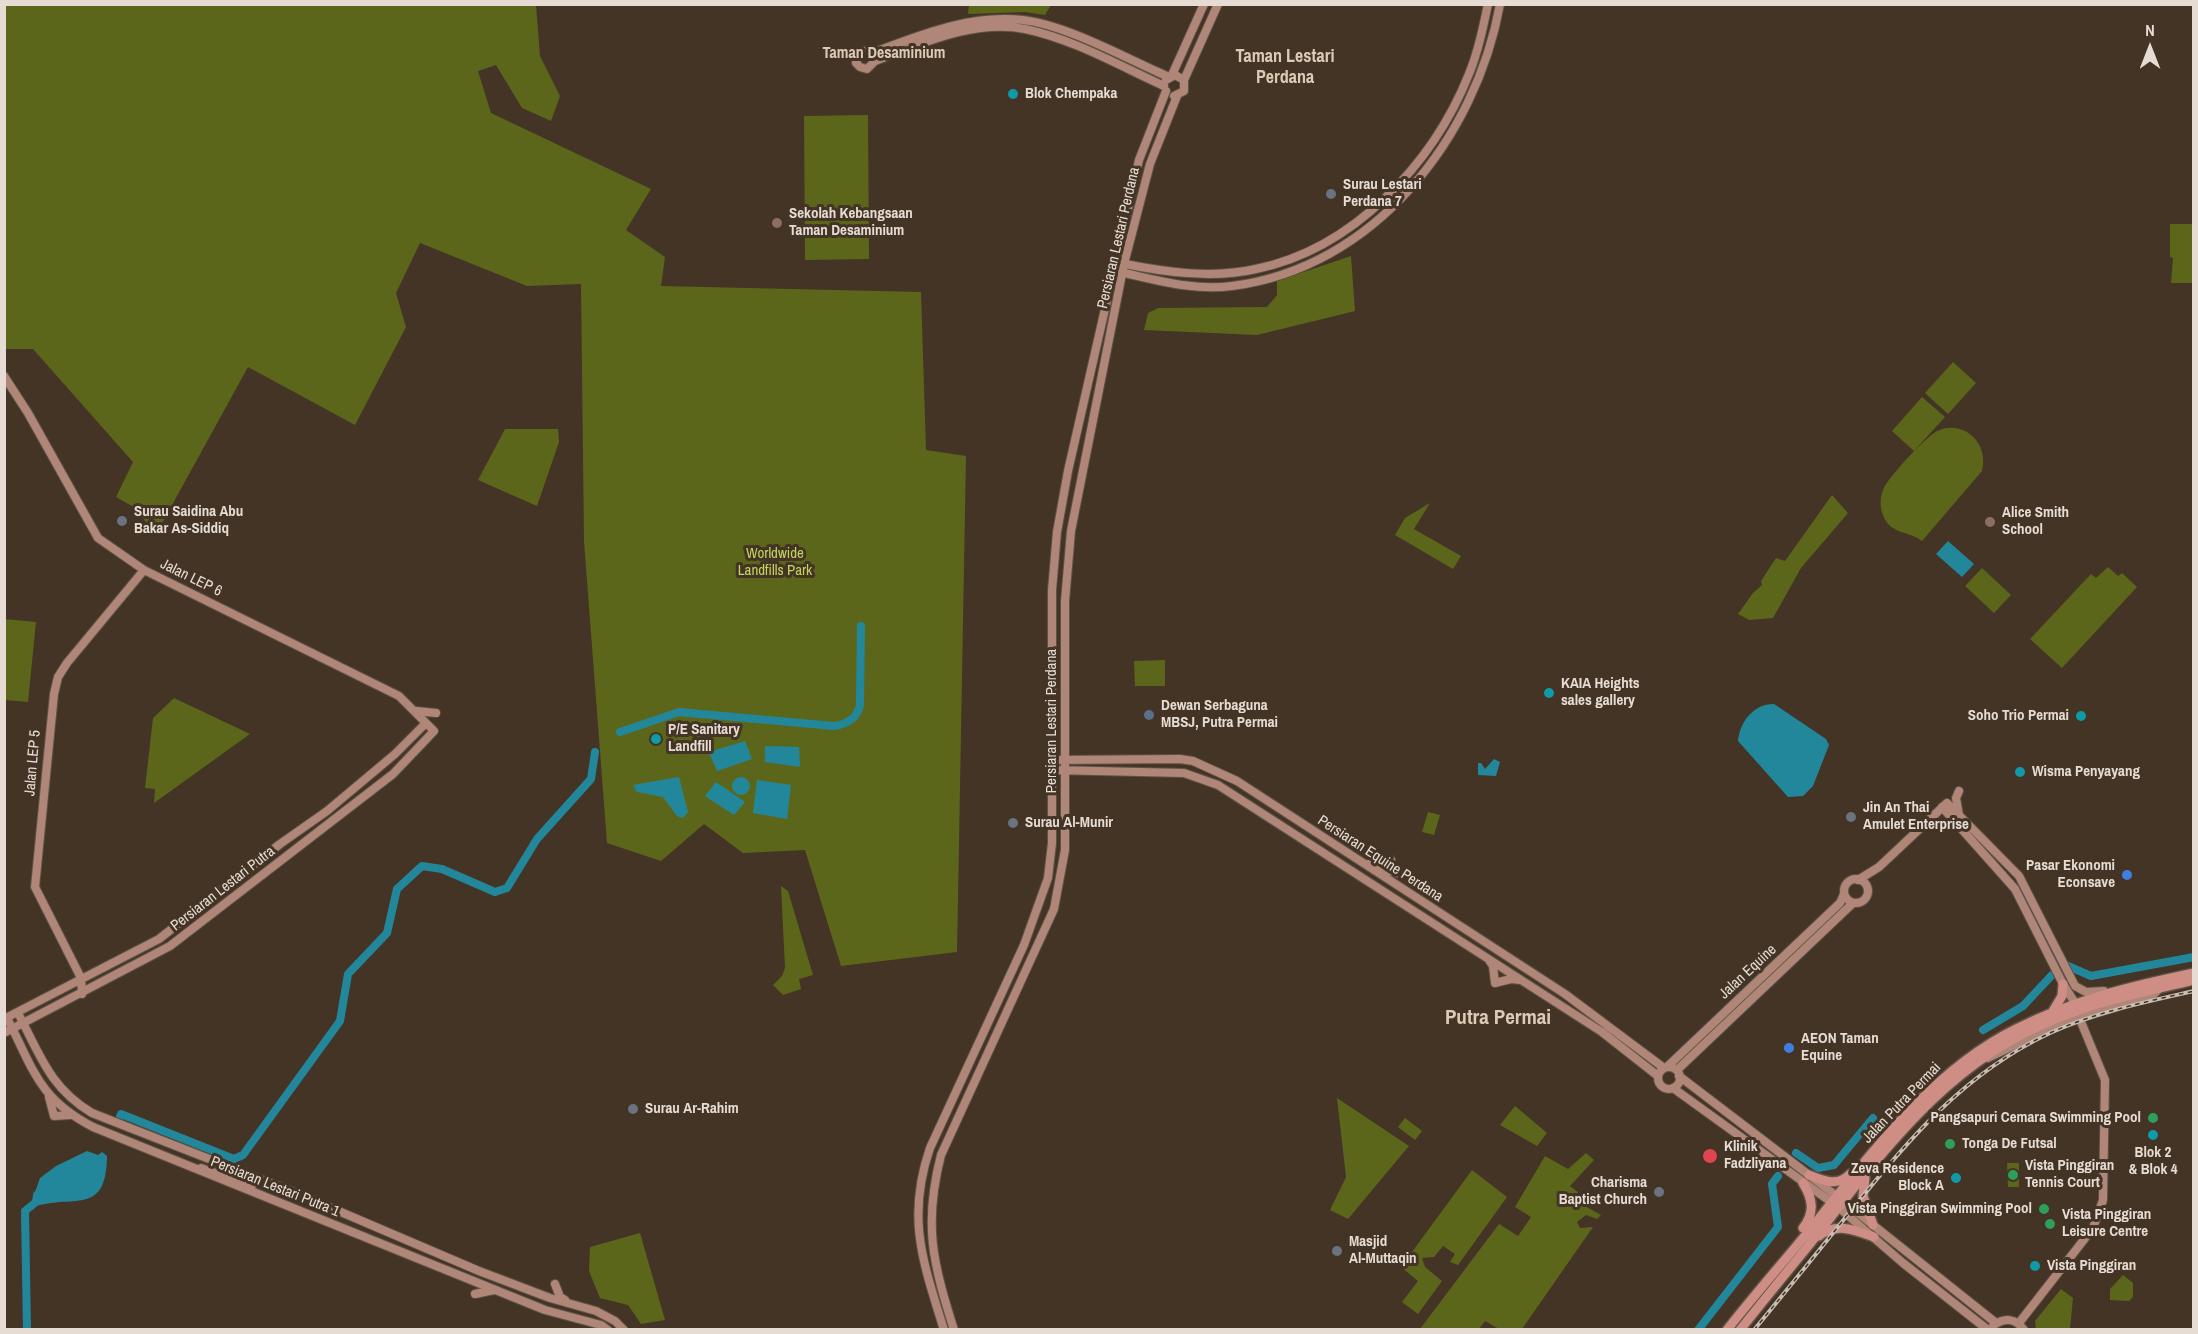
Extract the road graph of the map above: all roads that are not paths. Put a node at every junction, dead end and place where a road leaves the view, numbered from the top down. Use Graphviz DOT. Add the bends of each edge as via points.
graph roads {
  1 [pos="1204,4"];
  2 [pos="1218,4"];
  3 [pos="1488,4"];
  4 [pos="1500,4"];
  5 [pos="1170,76"];
  6 [pos="1184,80"];
  7 [pos="1165,89"];
  8 [pos="1177,96"];
  9 [pos="1122,234"];
  10 [pos="1131,238"];
  11 [pos="1120,263"];
  12 [pos="1143,267"];
  13 [pos="1118,272"];
  14 [pos="1148,280"];
  15 [pos="1117,300"];
  16 [pos="1107,303"];
  17 [pos="4,376"];
  18 [pos="144,570"];
  19 [pos="414,710"];
  20 [pos="436,713"];
  21 [pos="426,723"];
  22 [pos="434,731"];
  23 [pos="414,735"];
  24 [pos="1066,756"];
  25 [pos="1052,760"];
  26 [pos="1052,770"];
  27 [pos="1065,770"];
  28 [pos="1959,791"];
  29 [pos="327,811"];
  30 [pos="336,819"];
  31 [pos="1957,819"];
  32 [pos="1928,820"];
  33 [pos="1350,856"];
  34 [pos="1391,860"];
  35 [pos="1879,867"];
  36 [pos="1377,868"];
  37 [pos="1401,874"];
  38 [pos="1858,880"];
  39 [pos="1866,885"];
  40 [pos="1844,894"];
  41 [pos="1853,903"];
  42 [pos="1468,933"];
  43 [pos="1024,945"];
  44 [pos="1035,950"];
  45 [pos="1487,957"];
  46 [pos="1504,969"];
  47 [pos="2193,973"];
  48 [pos="81,978"];
  49 [pos="1522,980"];
  50 [pos="2193,980"];
  51 [pos="2063,984"];
  52 [pos="2160,988"];
  53 [pos="2117,989"];
  54 [pos="1560,992"];
  55 [pos="82,994"];
  56 [pos="2075,1003"];
  57 [pos="2085,1007"];
  58 [pos="2053,1011"];
  59 [pos="18,1013"];
  60 [pos="41,1015"];
  61 [pos="2075,1018"];
  62 [pos="6,1019"];
  63 [pos="23,1024"];
  64 [pos="13,1029"];
  65 [pos="4,1033"];
  66 [pos="4,1038"];
  67 [pos="32,1040"];
  68 [pos="21,1046"];
  69 [pos="1978,1061"];
  70 [pos="1665,1068"];
  71 [pos="1678,1073"];
  72 [pos="1658,1076"];
  73 [pos="1673,1088"];
  74 [pos="1872,1154"];
  75 [pos="1867,1173"];
  76 [pos="1806,1179"];
  77 [pos="1837,1202"];
  78 [pos="1873,1225"];
  79 [pos="1874,1237"];
  80 [pos="1809,1244"];
  81 [pos="1919,1262"];
  82 [pos="1777,1268"];
  83 [pos="555,1284"];
  84 [pos="1929,1284"];
  85 [pos="495,1290"];
  86 [pos="475,1294"];
  87 [pos="577,1306"];
  88 [pos="2022,1326"];
  89 [pos="1991,1327"];
  90 [pos="608,1329"];
  91 [pos="624,1329"];
  92 [pos="944,1329"];
  93 [pos="954,1329"];
  94 [pos="1727,1329"];
  95 [pos="1740,1329"];
  1 -- 5 [label="street"];
  2 -- 6 [label="street"];
  3 -- 12 [label="street" via="1469,75 1440,130 1417,164 1368,212 1319,245 1255,270 1202,273"];
  4 -- 14 [label="street" via="1479,81 1456,129 1430,166 1379,220 1323,257 1267,279 1202,288"];
  5 -- 6 [label="street" via="1179,75"];
  5 -- 7 [label="street"];
  5 -- 7 [label="street" via="1047,25 1007,19 933,31 873,57 950,34 1010,28 1074,45"];
  6 -- 8 [label="street" via="1184,91"];
  7 -- 8 [label="street"];
  7 -- 9 [label="street, Persiaran Lestari Perdana" via="1139,160"];
  8 -- 10 [label="street, Persiaran Lestari Perdana" via="1150,164"];
  9 -- 11 [label="street, Persiaran Lestari Perdana"];
  9 -- 16 [label="street" via="1107,284"];
  10 -- 11 [label="street, Persiaran Lestari Perdana"];
  10 -- 12 [label="street" via="1132,256"];
  11 -- 12 [label="street"];
  11 -- 13 [label="street, Persiaran Lestari Perdana"];
  13 -- 14 [label="street"];
  13 -- 15 [label="street, Persiaran Lestari Perdana"];
  13 -- 16 [label="street, Persiaran Lestari Perdana"];
  14 -- 15 [label="street" via="1126,282"];
  15 -- 24 [label="street, Persiaran Lestari Perdana" via="1067,561"];
  16 -- 25 [label="street, Persiaran Lestari Perdana" via="1068,471 1054,556"];
  17 -- 18 [label="street, Jalan LEP 6" via="98,538"];
  18 -- 19 [label="street, Jalan LEP 6" via="368,679 399,696"];
  18 -- 48 [label="street, Jalan LEP 5" via="67,663 54,694 35,887"];
  19 -- 20 [label="street"];
  19 -- 21 [label="street, Jalan LEP 6"];
  19 -- 23 [label="street"];
  21 -- 22 [label="street, Jalan LEP 6"];
  21 -- 23 [label="street, Persiaran Lestari Putra"];
  22 -- 30 [label="street, Persiaran Lestari Putra" via="393,774"];
  23 -- 29 [label="street, Persiaran Lestari Putra"];
  24 -- 25 [label="street, Persiaran Equine Perdana"];
  24 -- 27 [label="street, Persiaran Lestari Perdana"];
  24 -- 33 [label="street, Persiaran Equine Perdana" via="1079,760 1193,761 1237,782"];
  25 -- 26 [label="street, Persiaran Lestari Perdana"];
  26 -- 27 [label="street, Persiaran Equine Perdana"];
  26 -- 43 [label="street, Persiaran Lestari Perdana" via="1048,878"];
  27 -- 44 [label="street, Persiaran Lestari Perdana" via="1062,874 1054,909"];
  27 -- 45 [label="street, Persiaran Equine Perdana" via="1185,773 1218,785"];
  28 -- 31 [label="street"];
  29 -- 30 [label="street"];
  29 -- 48 [label="street, Persiaran Lestari Putra" via="159,939"];
  30 -- 55 [label="street, Persiaran Lestari Putra" via="170,946"];
  31 -- 32 [label="street"];
  31 -- 32 [label="street" via="1944,805"];
  31 -- 51 [label="street" via="2015,889"];
  31 -- 53 [label="street" via="2019,876 2075,986 2093,993"];
  32 -- 35 [label="street"];
  33 -- 36 [label="street"];
  33 -- 42 [label="street, Persiaran Equine Perdana"];
  34 -- 36 [label="street"];
  35 -- 38 [label="street"];
  35 -- 39 [label="street"];
  36 -- 37 [label="street"];
  38 -- 39 [label="street"];
  38 -- 40 [label="street" via="1848,883"];
  39 -- 41 [label="street" via="1865,898"];
  40 -- 41 [label="street"];
  40 -- 70 [label="street, Jalan Equine" via="1840,903"];
  41 -- 71 [label="street, Jalan Equine"];
  42 -- 46 [label="street" via="1501,959"];
  42 -- 54 [label="street, Persiaran Equine Perdana"];
  43 -- 44 [label="street"];
  43 -- 92 [label="street, Persiaran Lestari Perdana" via="930,1148 921,1181 919,1242"];
  44 -- 93 [label="street, Persiaran Lestari Perdana" via="941,1155 935,1179 930,1231"];
  45 -- 46 [label="street, Persiaran Equine Perdana"];
  45 -- 49 [label="street" via="1493,966 1495,983"];
  46 -- 49 [label="street, Persiaran Equine Perdana"];
  46 -- 54 [label="street" via="1513,967"];
  47 -- 53 [label="main road, Jalan Putra Permai"];
  48 -- 55 [label="street"];
  48 -- 59 [label="street, Persiaran Lestari Putra"];
  49 -- 72 [label="street, Persiaran Equine Perdana" via="1602,1032"];
  50 -- 52 [label="main road, Jalan Putra Permai"];
  51 -- 56 [label="street"];
  51 -- 58 [label="main road" via="2062,996"];
  52 -- 57 [label="main road, Jalan Putra Permai"];
  52 -- 61 [label="street" via="2152,996"];
  53 -- 56 [label="main road, Jalan Putra Permai"];
  54 -- 70 [label="street, Persiaran Equine Perdana"];
  55 -- 60 [label="street, Persiaran Lestari Putra"];
  56 -- 57 [label="main road"];
  56 -- 58 [label="main road, Jalan Putra Permai"];
  57 -- 69 [label="main road, Jalan Putra Permai" via="2031,1029"];
  58 -- 74 [label="main road, Jalan Putra Permai" via="2013,1030 1948,1075"];
  59 -- 62 [label="street, Persiaran Lestari Putra"];
  59 -- 63 [label="street, Persiaran Lestari Putra 1"];
  60 -- 63 [label="street, Persiaran Lestari Putra"];
  60 -- 67 [label="street" via="33,1023"];
  61 -- 69 [label="street"];
  61 -- 88 [label="street" via="2105,1089 2103,1193 2099,1216"];
  62 -- 64 [label="street"];
  63 -- 64 [label="street, Persiaran Lestari Putra"];
  63 -- 67 [label="street, Persiaran Lestari Putra 1"];
  64 -- 65 [label="street, Persiaran Lestari Putra"];
  64 -- 68 [label="street"];
  66 -- 68 [label="street"];
  67 -- 87 [label="street, Persiaran Lestari Putra 1" via="57,1086 92,1113 301,1195 479,1271"];
  68 -- 85 [label="street, Persiaran Lestari Putra 1" via="48,1096 54,1116 70,1115 183,1165 212,1170 277,1196 293,1208"];
  69 -- 75 [label="main road, Jalan Putra Permai" via="1940,1092"];
  70 -- 71 [label="street"];
  70 -- 72 [label="street"];
  71 -- 73 [label="street" via="1678,1083"];
  71 -- 76 [label="street"];
  72 -- 73 [label="street" via="1663,1086"];
  73 -- 76 [label="street"];
  74 -- 76 [label="main road" via="1840,1181"];
  74 -- 77 [label="main road, Jalan Putra Permai"];
  75 -- 77 [label="main road, Jalan Putra Permai"];
  75 -- 78 [label="main road" via="1862,1184 1863,1196"];
  76 -- 77 [label="street"];
  76 -- 82 [label="main road" via="1812,1201 1809,1221"];
  77 -- 78 [label="street"];
  77 -- 79 [label="street"];
  77 -- 80 [label="main road, Jalan Putra Permai"];
  77 -- 82 [label="main road, Jalan Putra Permai"];
  78 -- 81 [label="street"];
  79 -- 80 [label="main road" via="1850,1229 1832,1229"];
  79 -- 84 [label="street"];
  80 -- 95 [label="main road, Jalan Putra Permai"];
  81 -- 84 [label="street" via="1917,1267"];
  81 -- 89 [label="street"];
  82 -- 94 [label="main road, Jalan Putra Permai"];
  83 -- 87 [label="street" via="560,1298"];
  84 -- 89 [label="street"];
  85 -- 86 [label="street"];
  85 -- 90 [label="street, Persiaran Lestari Putra 1"];
  87 -- 91 [label="street, Persiaran Lestari Putra 1" via="615,1321"];
  88 -- 89 [label="street" via="2010,1320"];
}
